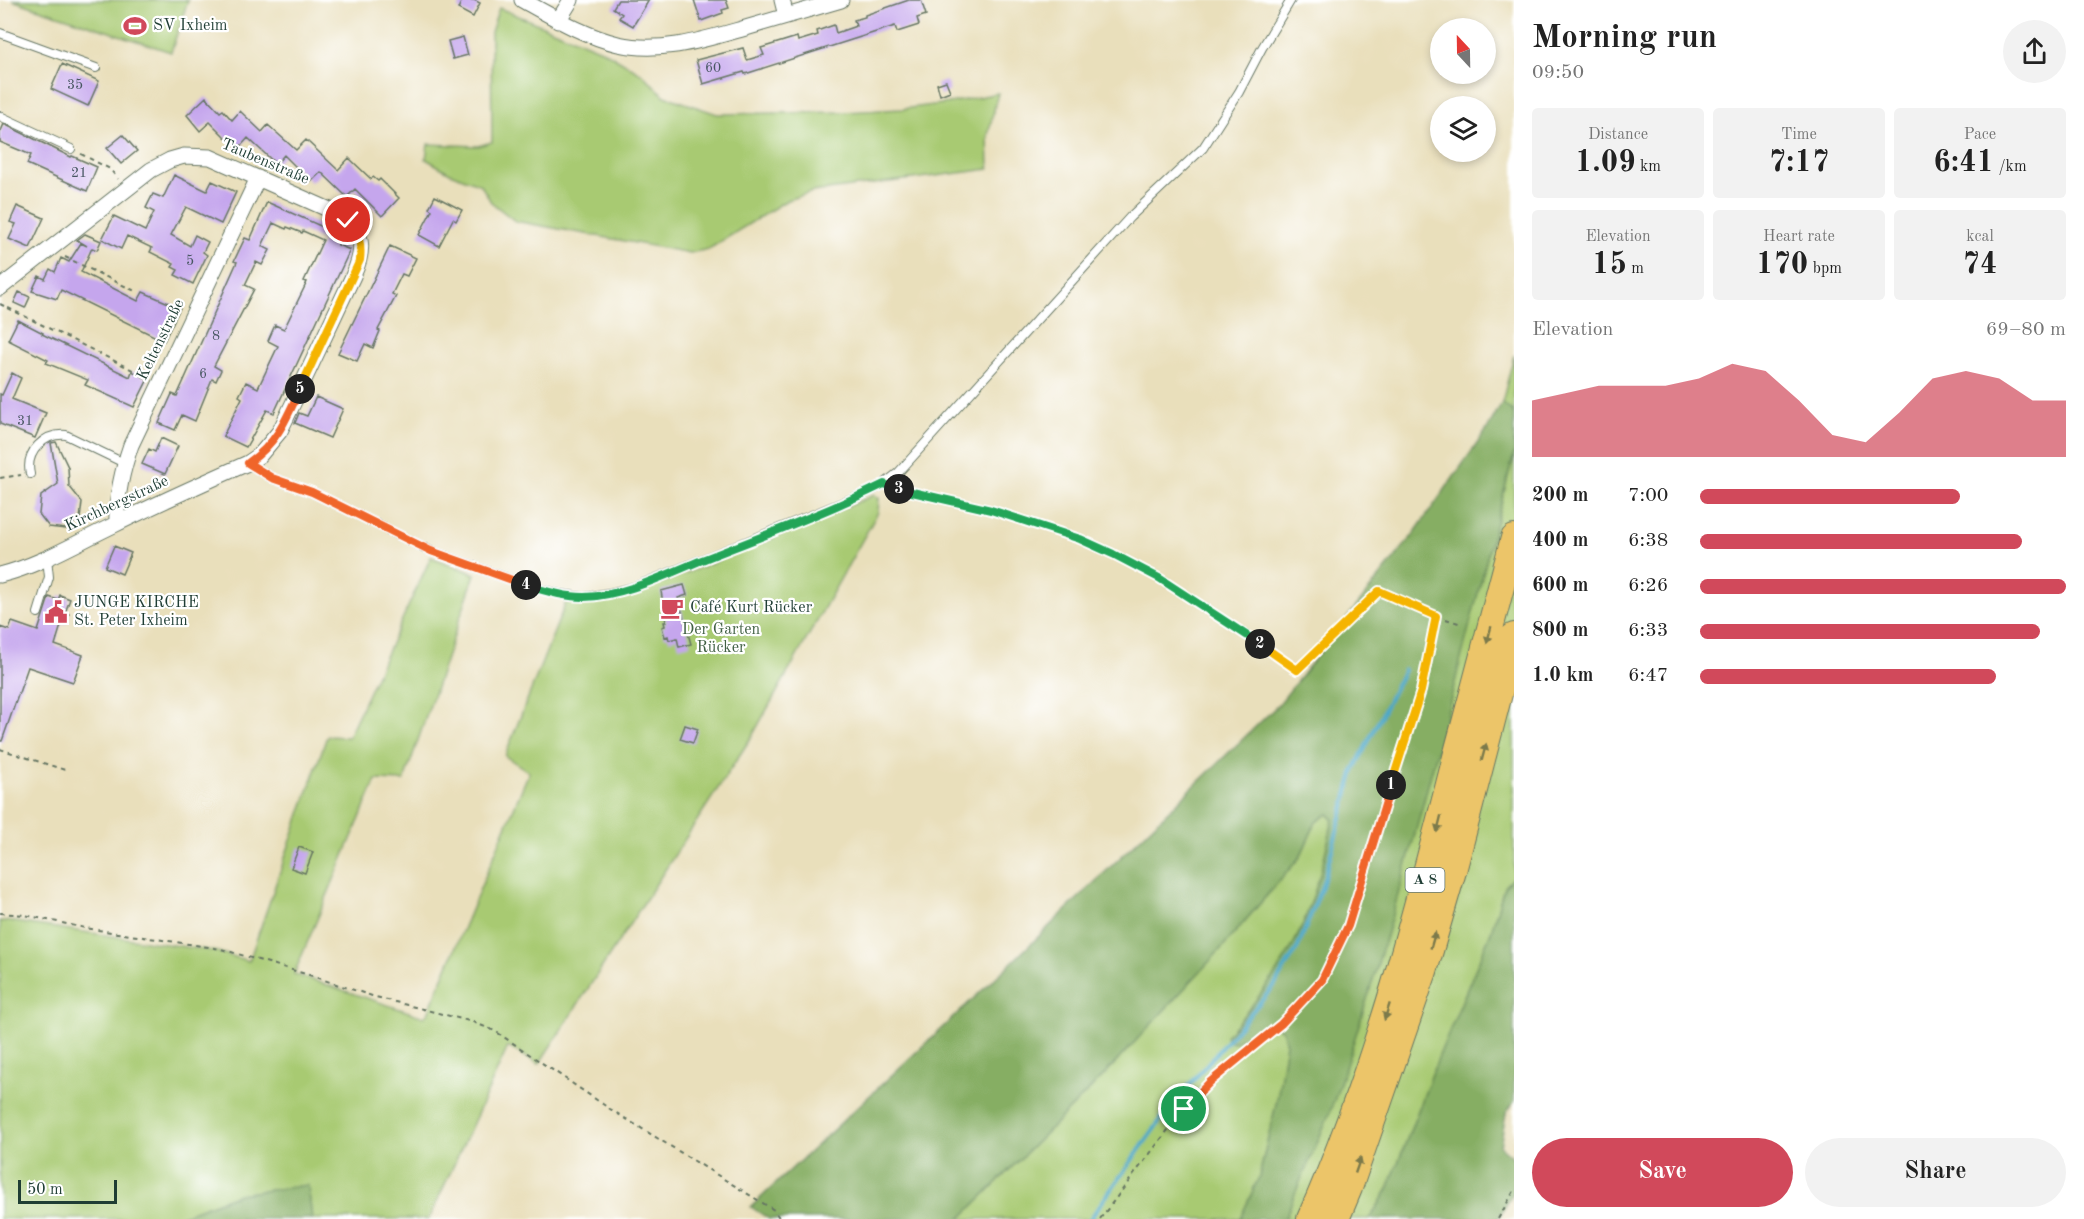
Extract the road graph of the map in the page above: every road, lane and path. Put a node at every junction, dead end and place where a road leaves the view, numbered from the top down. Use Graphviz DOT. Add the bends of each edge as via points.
graph roads {
  1 [pos="522,0"];
  2 [pos="571,0"];
  3 [pos="782,0"];
  4 [pos="841,0"];
  5 [pos="1291,0"];
  6 [pos="786,16"];
  7 [pos="558,21"];
  8 [pos="0,33"];
  9 [pos="96,68"];
  10 [pos="0,116"];
  11 [pos="71,149"];
  12 [pos="258,178"];
  13 [pos="126,188"];
  14 [pos="64,256"];
  15 [pos="0,288"];
  16 [pos="137,292"];
  17 [pos="0,304"];
  18 [pos="160,383"];
  19 [pos="124,463"];
  20 [pos="248,463"];
  21 [pos="30,474"];
  22 [pos="0,478"];
  23 [pos="884,484"];
  24 [pos="117,523"];
  25 [pos="1514,538"];
  26 [pos="47,558"];
  27 [pos="0,575"];
  28 [pos="38,613"];
  29 [pos="1436,616"];
  30 [pos="1462,624"];
  31 [pos="1514,636"];
  32 [pos="0,749"];
  33 [pos="68,771"];
  34 [pos="0,913"];
  35 [pos="1514,1191"];
  36 [pos="780,1219"];
  37 [pos="1100,1219"];
  38 [pos="1310,1219"];
  39 [pos="1336,1219"];
  40 [pos="1498,1219"];
  1 -- 7 [label="street"];
  2 -- 7 [label="street"];
  3 -- 6 [label="street"];
  4 -- 6 [label="street"];
  5 -- 23 [label="lane" via="1203,148 1130,217"];
  6 -- 7 [label="street" via="700,40 650,47 621,45"];
  8 -- 9 [label="lane"];
  10 -- 11 [label="lane"];
  11 -- 13 [label="path" via="110,169"];
  12 -- 13 [label="street, Taubenstraße" via="210,157 184,156 151,170"];
  12 -- 18 [label="street, Keltenstraße"];
  12 -- 20 [label="street, Taubenstraße" via="339,214 358,232 362,245 353,276 280,431"];
  13 -- 15 [label="street, Taubenstraße"];
  14 -- 16 [label="path"];
  17 -- 18 [label="path"];
  18 -- 19 [label="street, Keltenstraße"];
  19 -- 21 [label="lane" via="60,435 35,448 29,456"];
  19 -- 24 [label="street, Keltenstraße" via="116,502"];
  20 -- 23 [label="lane" via="272,478 312,492 431,551 532,587 584,597 637,586"];
  20 -- 24 [label="street, Kirchbergstraße"];
  21 -- 22 [label="path"];
  23 -- 29 [label="path" via="991,510 1097,546 1159,578 1297,670 1379,591"];
  24 -- 26 [label="street, Kirchbergstraße"];
  25 -- 38 [label="highway, A 8, one-way" via="1400,974 1345,1133"];
  26 -- 27 [label="street, Kirchbergstraße"];
  26 -- 28 [label="lane" via="49,577"];
  29 -- 30 [label="path"];
  29 -- 37 [label="path" via="1421,691 1348,926 1322,980 1281,1024 1210,1082 1184,1109"];
  39 -- 31 [label="highway, A 8, one-way" via="1424,971"];
  32 -- 33 [label="path"];
  34 -- 36 [label="path" via="220,949 372,996 473,1022 495,1031 610,1109 774,1210"];
  35 -- 40 [label="path"];
}
